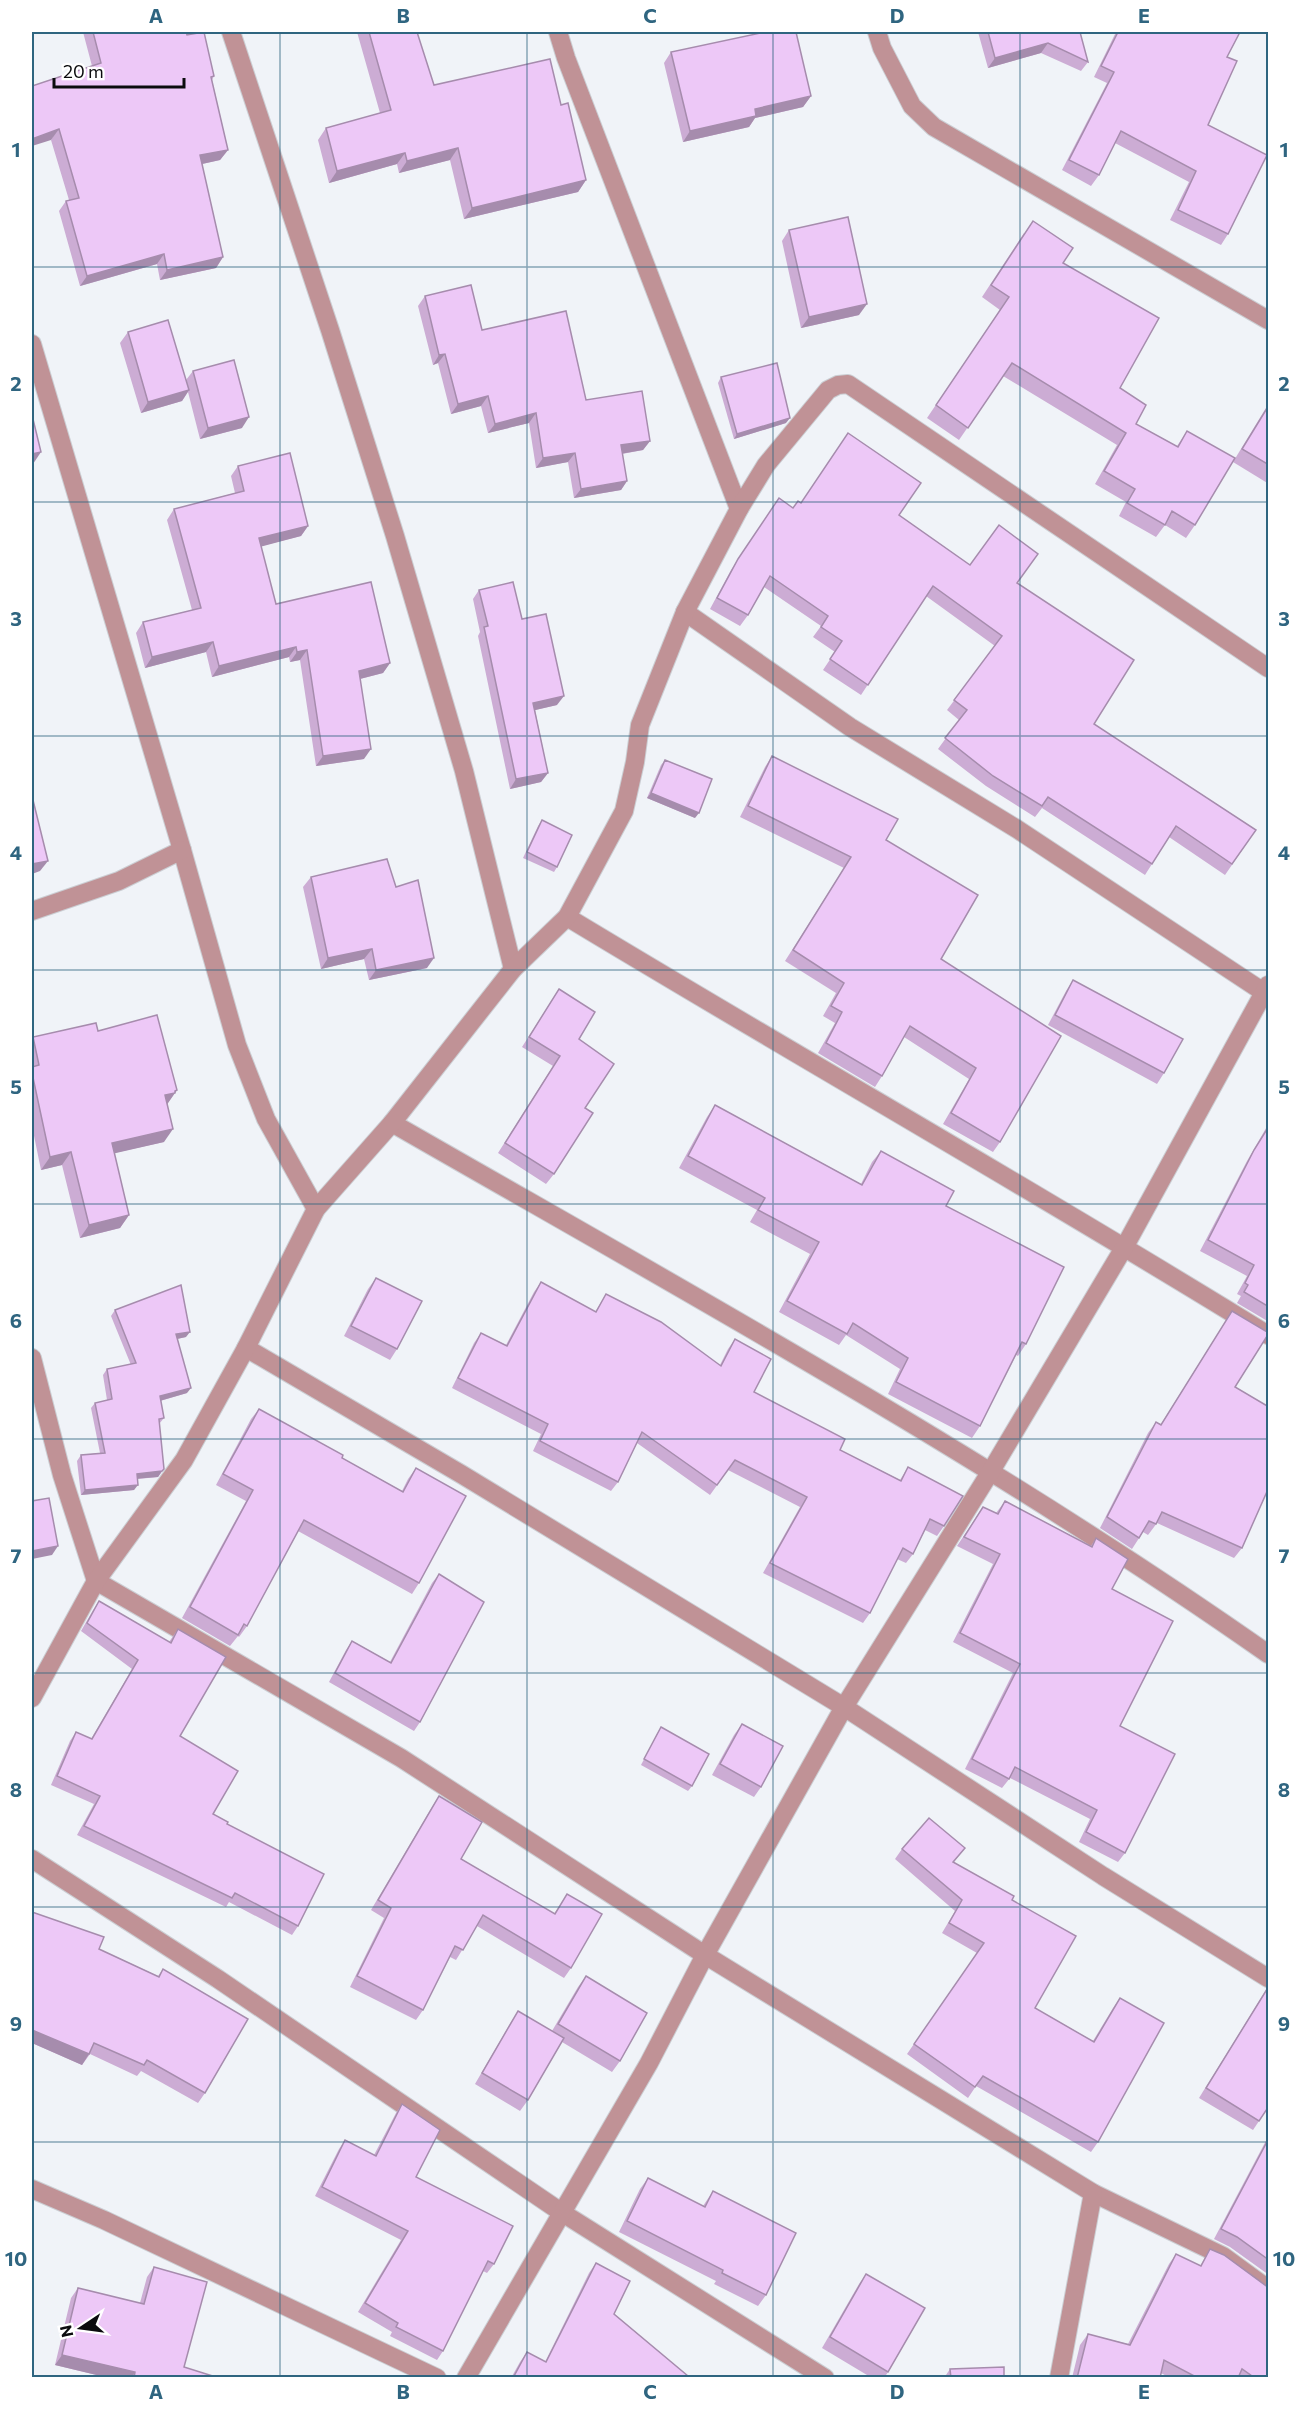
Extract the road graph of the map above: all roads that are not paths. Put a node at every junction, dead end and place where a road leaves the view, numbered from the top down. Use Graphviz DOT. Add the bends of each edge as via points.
graph roads {
  1 [pos="231,32"];
  2 [pos="558,32"];
  3 [pos="877,32"];
  4 [pos="1269,320"];
  5 [pos="32,344"];
  6 [pos="739,509"];
  7 [pos="685,612"];
  8 [pos="1269,668"];
  9 [pos="182,850"];
  10 [pos="32,911"];
  11 [pos="567,917"];
  12 [pos="513,969"];
  13 [pos="1267,991"];
  14 [pos="392,1123"];
  15 [pos="316,1209"];
  16 [pos="1125,1246"];
  17 [pos="1269,1335"];
  18 [pos="246,1348"];
  19 [pos="32,1358"];
  20 [pos="991,1471"];
  21 [pos="96,1581"];
  22 [pos="1269,1654"];
  23 [pos="32,1698"];
  24 [pos="844,1707"];
  25 [pos="32,1859"];
  26 [pos="705,1955"];
  27 [pos="1269,1978"];
  28 [pos="32,2189"];
  29 [pos="1093,2193"];
  30 [pos="561,2212"];
  31 [pos="1269,2289"];
  32 [pos="437,2378"];
  33 [pos="466,2378"];
  34 [pos="825,2378"];
  35 [pos="1059,2378"];
  1 -- 12 [label="street" via="395,537 464,771"];
  2 -- 6 [label="street"];
  3 -- 4 [label="street" via="912,106 934,127"];
  5 -- 9 [label="street"];
  6 -- 7 [label="street"];
  6 -- 8 [label="street" via="766,465 828,390 848,384"];
  7 -- 11 [label="street" via="640,725 624,811"];
  7 -- 13 [label="street" via="850,727 1017,829"];
  9 -- 10 [label="street" via="119,881"];
  9 -- 15 [label="street" via="237,1045 266,1119"];
  11 -- 12 [label="street"];
  11 -- 16 [label="street"];
  12 -- 14 [label="street"];
  13 -- 16 [label="street"];
  14 -- 15 [label="street"];
  14 -- 20 [label="street"];
  15 -- 18 [label="street"];
  16 -- 17 [label="street"];
  16 -- 20 [label="street"];
  18 -- 21 [label="street" via="184,1460"];
  18 -- 24 [label="street"];
  19 -- 21 [label="street" via="62,1475"];
  20 -- 22 [label="street"];
  20 -- 24 [label="street"];
  21 -- 23 [label="street"];
  21 -- 26 [label="street" via="401,1758"];
  24 -- 26 [label="street"];
  24 -- 27 [label="street" via="1103,1876"];
  25 -- 30 [label="street" via="228,1986"];
  26 -- 29 [label="street"];
  26 -- 30 [label="street" via="649,2063"];
  28 -- 32 [label="street"];
  29 -- 31 [label="street" via="1222,2256"];
  29 -- 35 [label="street"];
  30 -- 33 [label="street"];
  30 -- 34 [label="street"];
}
